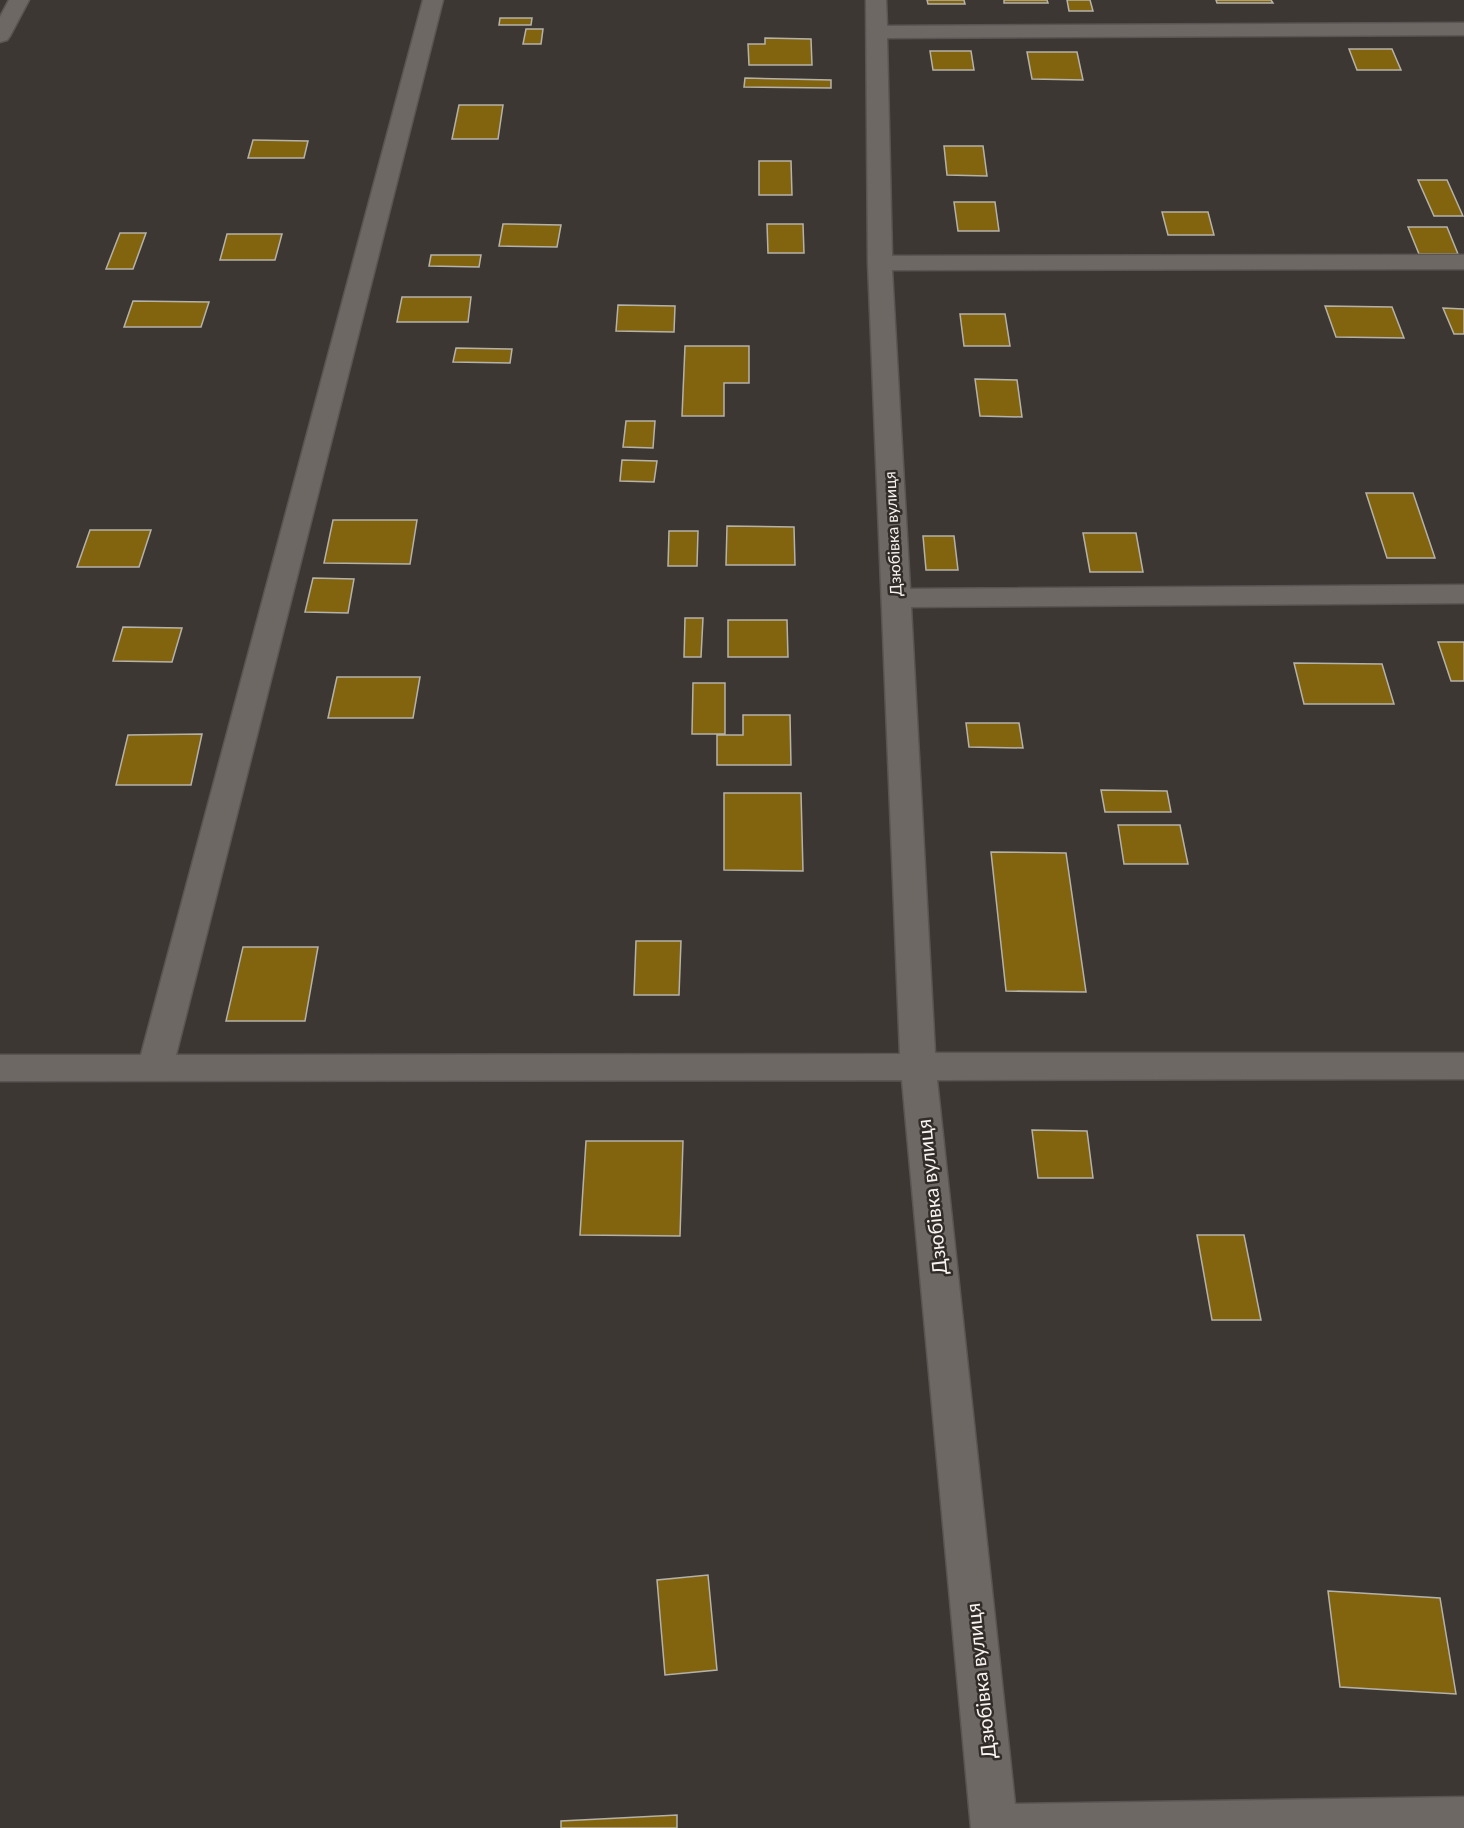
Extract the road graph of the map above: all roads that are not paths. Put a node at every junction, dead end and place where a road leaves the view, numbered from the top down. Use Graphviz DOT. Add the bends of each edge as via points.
graph roads {
  1 [pos="19,0"];
  2 [pos="433,0"];
  3 [pos="876,0"];
  4 [pos="1464,29"];
  5 [pos="878,33"];
  6 [pos="0,36"];
  7 [pos="1464,262"];
  8 [pos="880,263"];
  9 [pos="1464,594"];
  10 [pos="895,598"];
  11 [pos="1464,1066"];
  12 [pos="918,1067"];
  13 [pos="0,1068"];
  14 [pos="155,1068"];
  15 [pos="1464,1820"];
  16 [pos="994,1827"];
  1 -- 6 [label="street"];
  2 -- 14 [label="street"];
  3 -- 5 [label="street, Дзюбівка вулиця"];
  4 -- 5 [label="street"];
  5 -- 8 [label="street, Дзюбівка вулиця"];
  7 -- 8 [label="street"];
  8 -- 10 [label="street, Дзюбівка вулиця"];
  9 -- 10 [label="street"];
  10 -- 12 [label="street, Дзюбівка вулиця"];
  11 -- 12 [label="street"];
  12 -- 14 [label="street"];
  12 -- 16 [label="street, Дзюбівка вулиця"];
  13 -- 14 [label="street"];
  15 -- 16 [label="street, Дзюбівка вулиця"];
}
